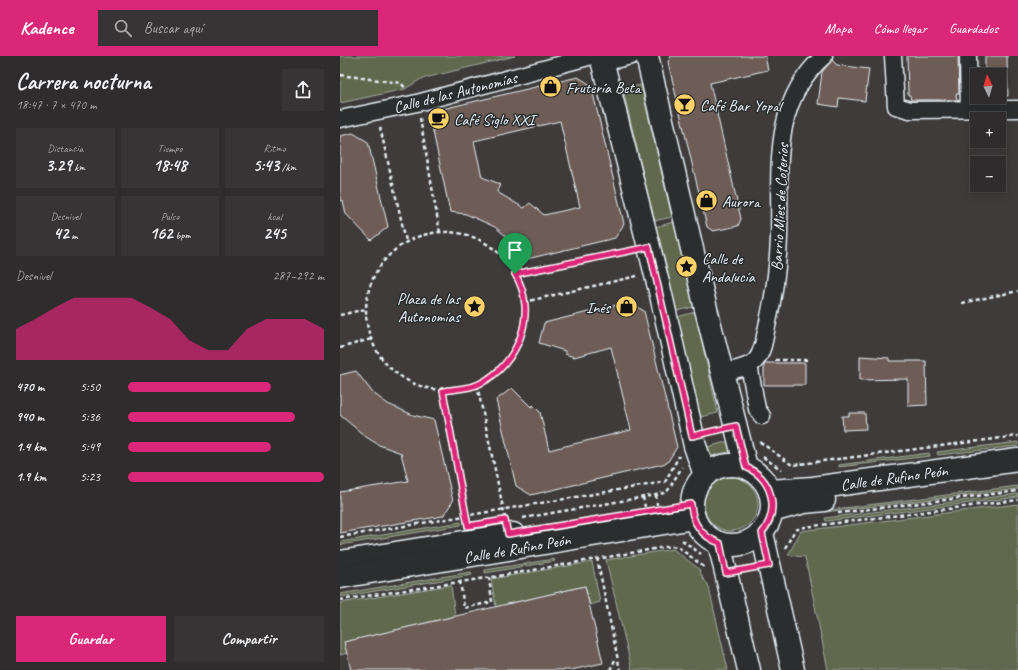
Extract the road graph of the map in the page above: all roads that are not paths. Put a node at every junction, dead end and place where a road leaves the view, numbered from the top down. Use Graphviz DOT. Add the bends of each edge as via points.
graph roads {
  1 [pos="631,56"];
  2 [pos="647,56"];
  3 [pos="824,56"];
  4 [pos="894,56"];
  5 [pos="968,56"];
  6 [pos="598,58"];
  7 [pos="969,109"];
  8 [pos="1018,109"];
  9 [pos="340,119"];
  10 [pos="753,362"];
  11 [pos="722,373"];
  12 [pos="762,416"];
  13 [pos="752,460"];
  14 [pos="1018,460"];
  15 [pos="705,475"];
  16 [pos="1018,476"];
  17 [pos="771,501"];
  18 [pos="692,511"];
  19 [pos="762,533"];
  20 [pos="711,549"];
  21 [pos="340,562"];
  22 [pos="340,577"];
  23 [pos="749,670"];
  24 [pos="793,670"];
  1 -- 6 [label="street"];
  2 -- 11 [label="main road"];
  3 -- 10 [label="street, Barrio Mies de Coteríos" via="806,73 790,102 785,119 778,174 780,216 773,302 762,344"];
  4 -- 7 [label="street" via="896,106 910,110"];
  5 -- 7 [label="street"];
  6 -- 9 [label="street, Calle de las Autonomías" via="417,103"];
  6 -- 15 [label="main road" via="656,272 693,441"];
  7 -- 8 [label="street"];
  10 -- 11 [label="street"];
  10 -- 12 [label="street" via="757,409"];
  11 -- 13 [label="main road"];
  13 -- 15 [label="main road" via="720,466"];
  13 -- 17 [label="main road"];
  14 -- 17 [label="main road, Calle de Rufino Peón" via="813,488"];
  15 -- 18 [label="main road" via="695,488"];
  16 -- 17 [label="main road, Calle de Rufino Peón" via="804,502"];
  17 -- 19 [label="main road" via="768,523"];
  18 -- 20 [label="main road"];
  18 -- 21 [label="main road, Calle de Rufino Peón" via="514,526"];
  18 -- 22 [label="main road, Calle de Rufino Peón"];
  19 -- 20 [label="main road" via="742,544"];
  19 -- 24 [label="main road"];
  20 -- 23 [label="main road"];
}
